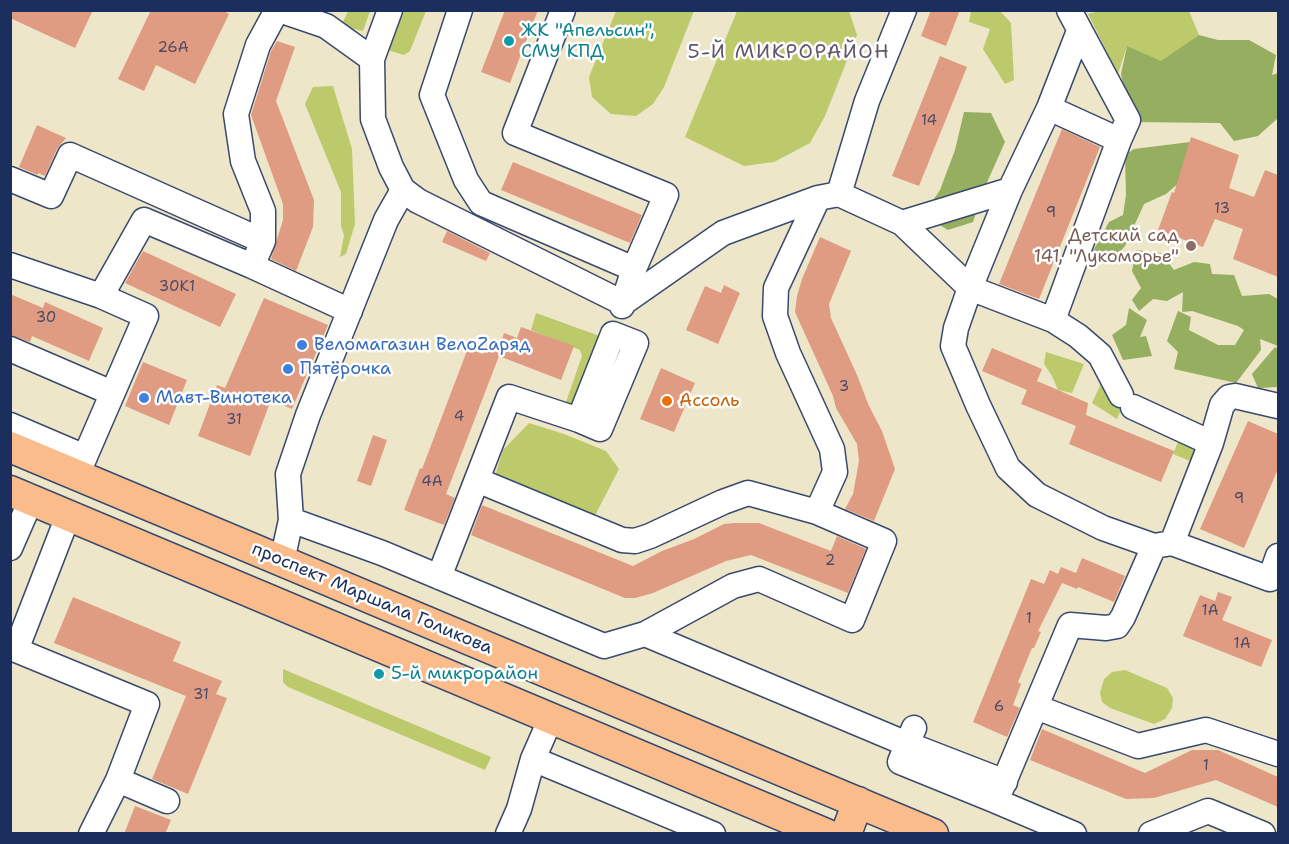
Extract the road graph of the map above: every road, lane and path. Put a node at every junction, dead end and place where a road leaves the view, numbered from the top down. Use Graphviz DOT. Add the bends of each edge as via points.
graph roads {
  1 [pos="278,10"];
  2 [pos="390,10"];
  3 [pos="460,10"];
  4 [pos="563,10"];
  5 [pos="904,10"];
  6 [pos="1074,21"];
  7 [pos="372,59"];
  8 [pos="1049,108"];
  9 [pos="1119,140"];
  10 [pos="10,179"];
  11 [pos="403,190"];
  12 [pos="1010,190"];
  13 [pos="829,196"];
  14 [pos="902,223"];
  15 [pos="263,241"];
  16 [pos="10,265"];
  17 [pos="252,266"];
  18 [pos="634,269"];
  19 [pos="970,288"];
  20 [pos="101,296"];
  21 [pos="623,303"];
  22 [pos="350,311"];
  23 [pos="1053,320"];
  24 [pos="10,349"];
  25 [pos="112,393"];
  26 [pos="1278,406"];
  27 [pos="10,425"];
  28 [pos="1211,443"];
  29 [pos="10,447"];
  30 [pos="81,466"];
  31 [pos="477,480"];
  32 [pos="21,496"];
  33 [pos="817,512"];
  34 [pos="68,516"];
  35 [pos="291,520"];
  36 [pos="1163,545"];
  37 [pos="10,548"];
  38 [pos="1278,556"];
  39 [pos="282,561"];
  40 [pos="440,577"];
  41 [pos="1274,581"];
  42 [pos="645,634"];
  43 [pos="13,657"];
  44 [pos="1036,707"];
  45 [pos="551,718"];
  46 [pos="1278,754"];
  47 [pos="533,759"];
  48 [pos="118,780"];
  49 [pos="1000,791"];
  50 [pos="167,801"];
  51 [pos="858,802"];
  52 [pos="91,834"];
  53 [pos="508,834"];
  54 [pos="713,834"];
  55 [pos="826,834"];
  56 [pos="846,834"];
  57 [pos="933,834"];
  58 [pos="1074,834"];
  59 [pos="1150,834"];
  60 [pos="1263,834"];
  1 -- 7 [label="lane" via="326,26"];
  1 -- 15 [label="lane" via="258,45 236,114 243,161 263,211"];
  2 -- 7 [label="lane"];
  3 -- 18 [label="lane" via="432,95 466,180 481,203"];
  4 -- 18 [label="lane" via="515,133 666,195"];
  5 -- 13 [label="lane"];
  6 -- 8 [label="lane"];
  6 -- 9 [label="lane" via="1128,120"];
  7 -- 11 [label="lane" via="373,119"];
  8 -- 9 [label="lane"];
  8 -- 12 [label="lane"];
  9 -- 23 [label="lane"];
  10 -- 15 [label="lane" via="51,196 70,155"];
  11 -- 21 [label="lane"];
  11 -- 22 [label="lane" via="386,220"];
  12 -- 14 [label="lane"];
  12 -- 19 [label="lane"];
  13 -- 14 [label="lane"];
  13 -- 21 [label="lane" via="723,233"];
  13 -- 33 [label="lane" via="777,288 775,316 832,449 835,472"];
  14 -- 19 [label="lane"];
  15 -- 17 [label="lane"];
  16 -- 20 [label="lane"];
  17 -- 20 [label="lane" via="144,220"];
  17 -- 22 [label="lane"];
  18 -- 21 [label="lane"];
  19 -- 23 [label="lane"];
  19 -- 36 [label="lane" via="953,346 1008,468 1037,495 1103,528"];
  20 -- 25 [label="lane" via="146,316"];
  21 -- 31 [label="lane" via="579,420 509,397"];
  22 -- 35 [label="lane" via="288,474"];
  23 -- 28 [label="lane" via="1100,355 1127,401"];
  24 -- 25 [label="lane"];
  25 -- 30 [label="lane"];
  26 -- 28 [label="lane" via="1229,398 1222,405"];
  27 -- 30 [label="lane"];
  28 -- 36 [label="lane"];
  29 -- 30 [label="main road, проспект Маршала Голикова"];
  30 -- 39 [label="main road, проспект Маршала Голикова"];
  31 -- 33 [label="lane" via="622,540 651,536 748,493"];
  31 -- 40 [label="lane"];
  32 -- 34 [label="main road"];
  32 -- 37 [label="lane"];
  33 -- 42 [label="lane" via="884,541 852,620 759,579 733,585"];
  34 -- 43 [label="lane"];
  34 -- 45 [label="main road"];
  35 -- 39 [label="lane"];
  35 -- 40 [label="lane"];
  36 -- 41 [label="lane"];
  36 -- 44 [label="lane" via="1117,626 1070,625"];
  38 -- 41 [label="lane"];
  39 -- 51 [label="main road, проспект Маршала Голикова"];
  40 -- 42 [label="lane" via="604,646"];
  42 -- 49 [label="lane" via="910,736"];
  43 -- 48 [label="lane" via="147,704"];
  44 -- 46 [label="lane" via="1138,746 1206,730"];
  44 -- 49 [label="lane"];
  45 -- 47 [label="lane"];
  45 -- 55 [label="main road"];
  47 -- 53 [label="lane"];
  47 -- 54 [label="lane"];
  48 -- 50 [label="lane"];
  48 -- 52 [label="lane"];
  49 -- 58 [label="lane"];
  51 -- 56 [label="main road"];
  51 -- 57 [label="main road, проспект Маршала Голикова"];
  59 -- 60 [label="lane" via="1208,812"];
}
